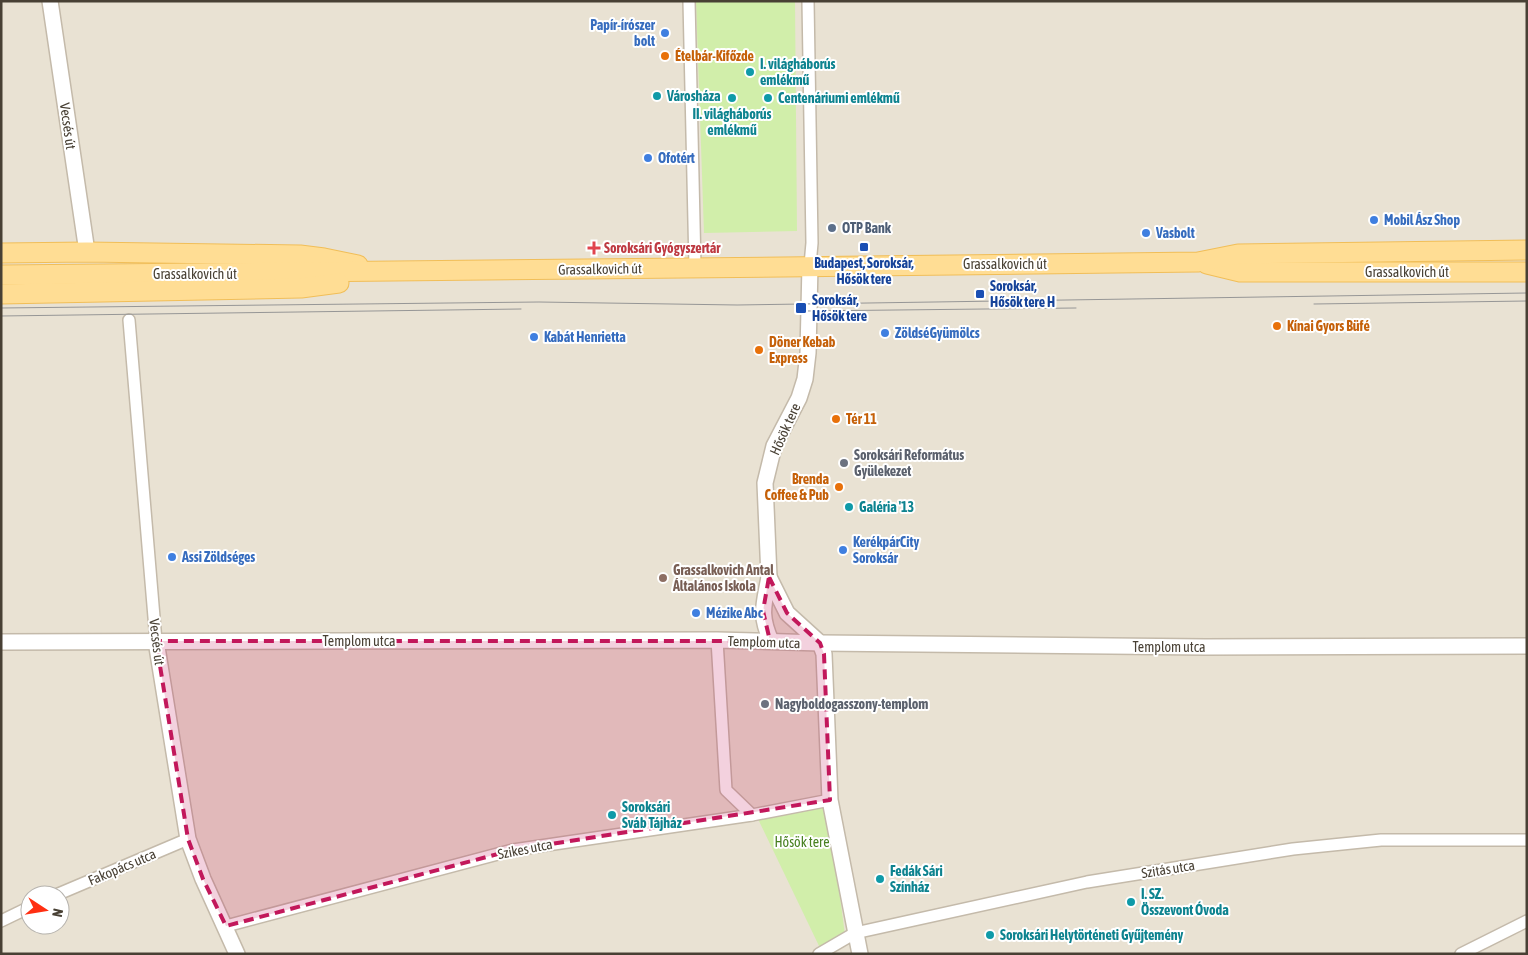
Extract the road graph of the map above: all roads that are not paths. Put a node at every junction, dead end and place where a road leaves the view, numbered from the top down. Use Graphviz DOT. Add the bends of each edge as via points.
graph roads {
  1 [pos="50,1"];
  2 [pos="689,1"];
  3 [pos="808,1"];
  4 [pos="1527,250"];
  5 [pos="87,252"];
  6 [pos="1,253"];
  7 [pos="1198,262"];
  8 [pos="810,265"];
  9 [pos="696,267"];
  10 [pos="399,272"];
  11 [pos="1527,272"];
  12 [pos="1,275"];
  13 [pos="1,294"];
  14 [pos="129,320"];
  15 [pos="769,577"];
  16 [pos="717,640"];
  17 [pos="156,641"];
  18 [pos="771,641"];
  19 [pos="1,642"];
  20 [pos="820,643"];
  21 [pos="1527,646"];
  22 [pos="830,800"];
  23 [pos="752,815"];
  24 [pos="188,839"];
  25 [pos="1527,840"];
  26 [pos="70,889"];
  27 [pos="20,912"];
  28 [pos="1,921"];
  29 [pos="1527,921"];
  30 [pos="226,926"];
  31 [pos="855,933"];
  32 [pos="237,954"];
  33 [pos="820,954"];
  34 [pos="860,954"];
  35 [pos="1461,954"];
  1 -- 5 [label="street, Vecsés út"];
  2 -- 9 [label="street"];
  3 -- 8 [label="street, Hősök tere"];
  4 -- 7 [label="main road, Grassalkovich út" via="1238,254"];
  5 -- 6 [label="main road"];
  5 -- 10 [label="main road" via="300,255"];
  7 -- 8 [label="main road, Grassalkovich út"];
  7 -- 11 [label="main road, Grassalkovich út" via="1240,272"];
  8 -- 9 [label="main road, Grassalkovich út"];
  8 -- 15 [label="street, Hősök tere" via="805,379 774,446 765,483"];
  9 -- 10 [label="main road, Grassalkovich út"];
  10 -- 12 [label="main road, Grassalkovich út"];
  10 -- 13 [label="main road" via="301,288"];
  14 -- 17 [label="street, Vecsés út"];
  15 -- 18 [label="street" via="763,620"];
  15 -- 20 [label="street, Hősök tere" via="787,613"];
  16 -- 17 [label="street, Templom utca"];
  16 -- 18 [label="street, Templom utca"];
  16 -- 23 [label="street" via="726,790"];
  17 -- 19 [label="street, Templom utca"];
  17 -- 24 [label="street, Vecsés út"];
  18 -- 20 [label="street, Templom utca"];
  20 -- 21 [label="street, Templom utca"];
  20 -- 22 [label="street" via="824,654"];
  22 -- 23 [label="street, Szikes utca"];
  22 -- 31 [label="street"];
  23 -- 30 [label="street, Szikes utca" via="513,850"];
  24 -- 26 [label="street, Fakopács utca"];
  24 -- 30 [label="street, Vecsés út"];
  25 -- 31 [label="street, Szitás utca" via="1381,840 1293,849 1087,882"];
  27 -- 28 [label="street"];
  29 -- 35 [label="street"];
  30 -- 32 [label="street, Vecsés út"];
  31 -- 33 [label="street, Szitás utca"];
  31 -- 34 [label="street"];
}
